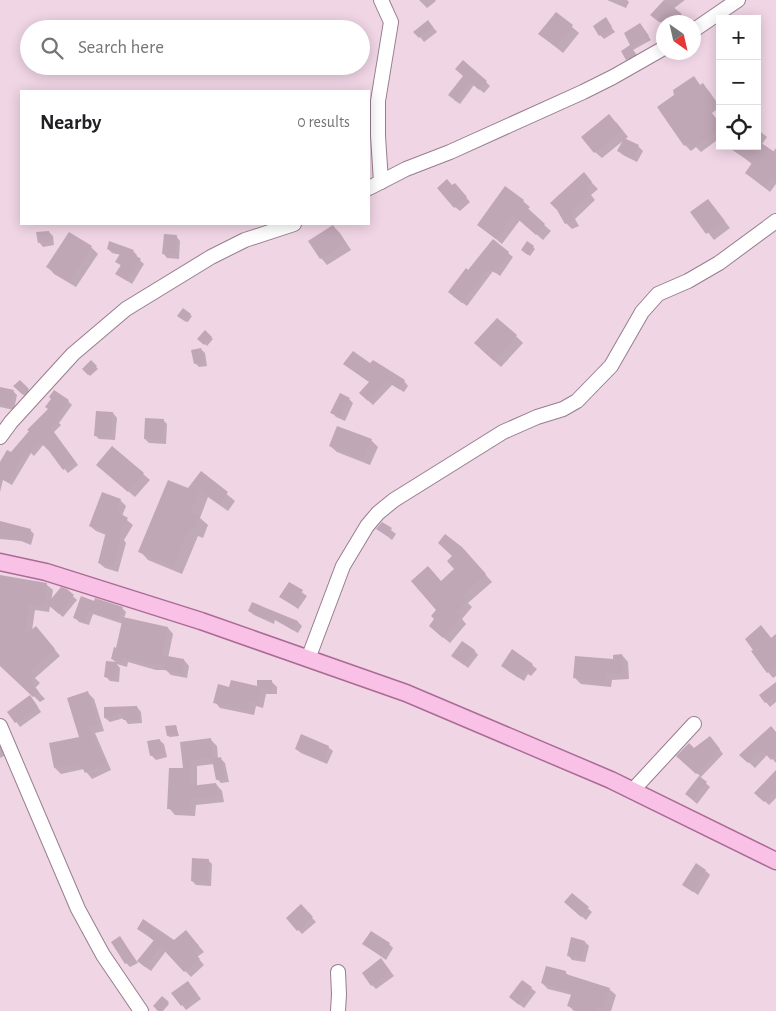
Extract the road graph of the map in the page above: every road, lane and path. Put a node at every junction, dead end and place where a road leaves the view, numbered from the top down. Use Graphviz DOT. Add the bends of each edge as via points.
graph roads {
  1 [pos="381,0"];
  2 [pos="738,0"];
  3 [pos="701,25"];
  4 [pos="656,53"];
  5 [pos="375,185"];
  6 [pos="776,220"];
  7 [pos="291,225"];
  8 [pos="0,437"];
  9 [pos="0,562"];
  10 [pos="308,659"];
  11 [pos="694,724"];
  12 [pos="0,726"];
  13 [pos="632,791"];
  14 [pos="776,861"];
  15 [pos="338,972"];
  16 [pos="140,1011"];
  17 [pos="338,1011"];
  1 -- 5 [label="street" via="390,22 378,101"];
  2 -- 3 [label="street"];
  4 -- 5 [label="street" via="583,92"];
  6 -- 10 [label="street" via="719,263 658,294 642,312 611,366 577,401 503,432 378,513 342,566"];
  7 -- 8 [label="street" via="236,244 126,309 73,354"];
  9 -- 10 [label="main road" via="46,572"];
  10 -- 13 [label="main road" via="406,694"];
  11 -- 13 [label="street"];
  12 -- 16 [label="street" via="78,909 103,955"];
  13 -- 14 [label="main road"];
  15 -- 17 [label="street"];
}
